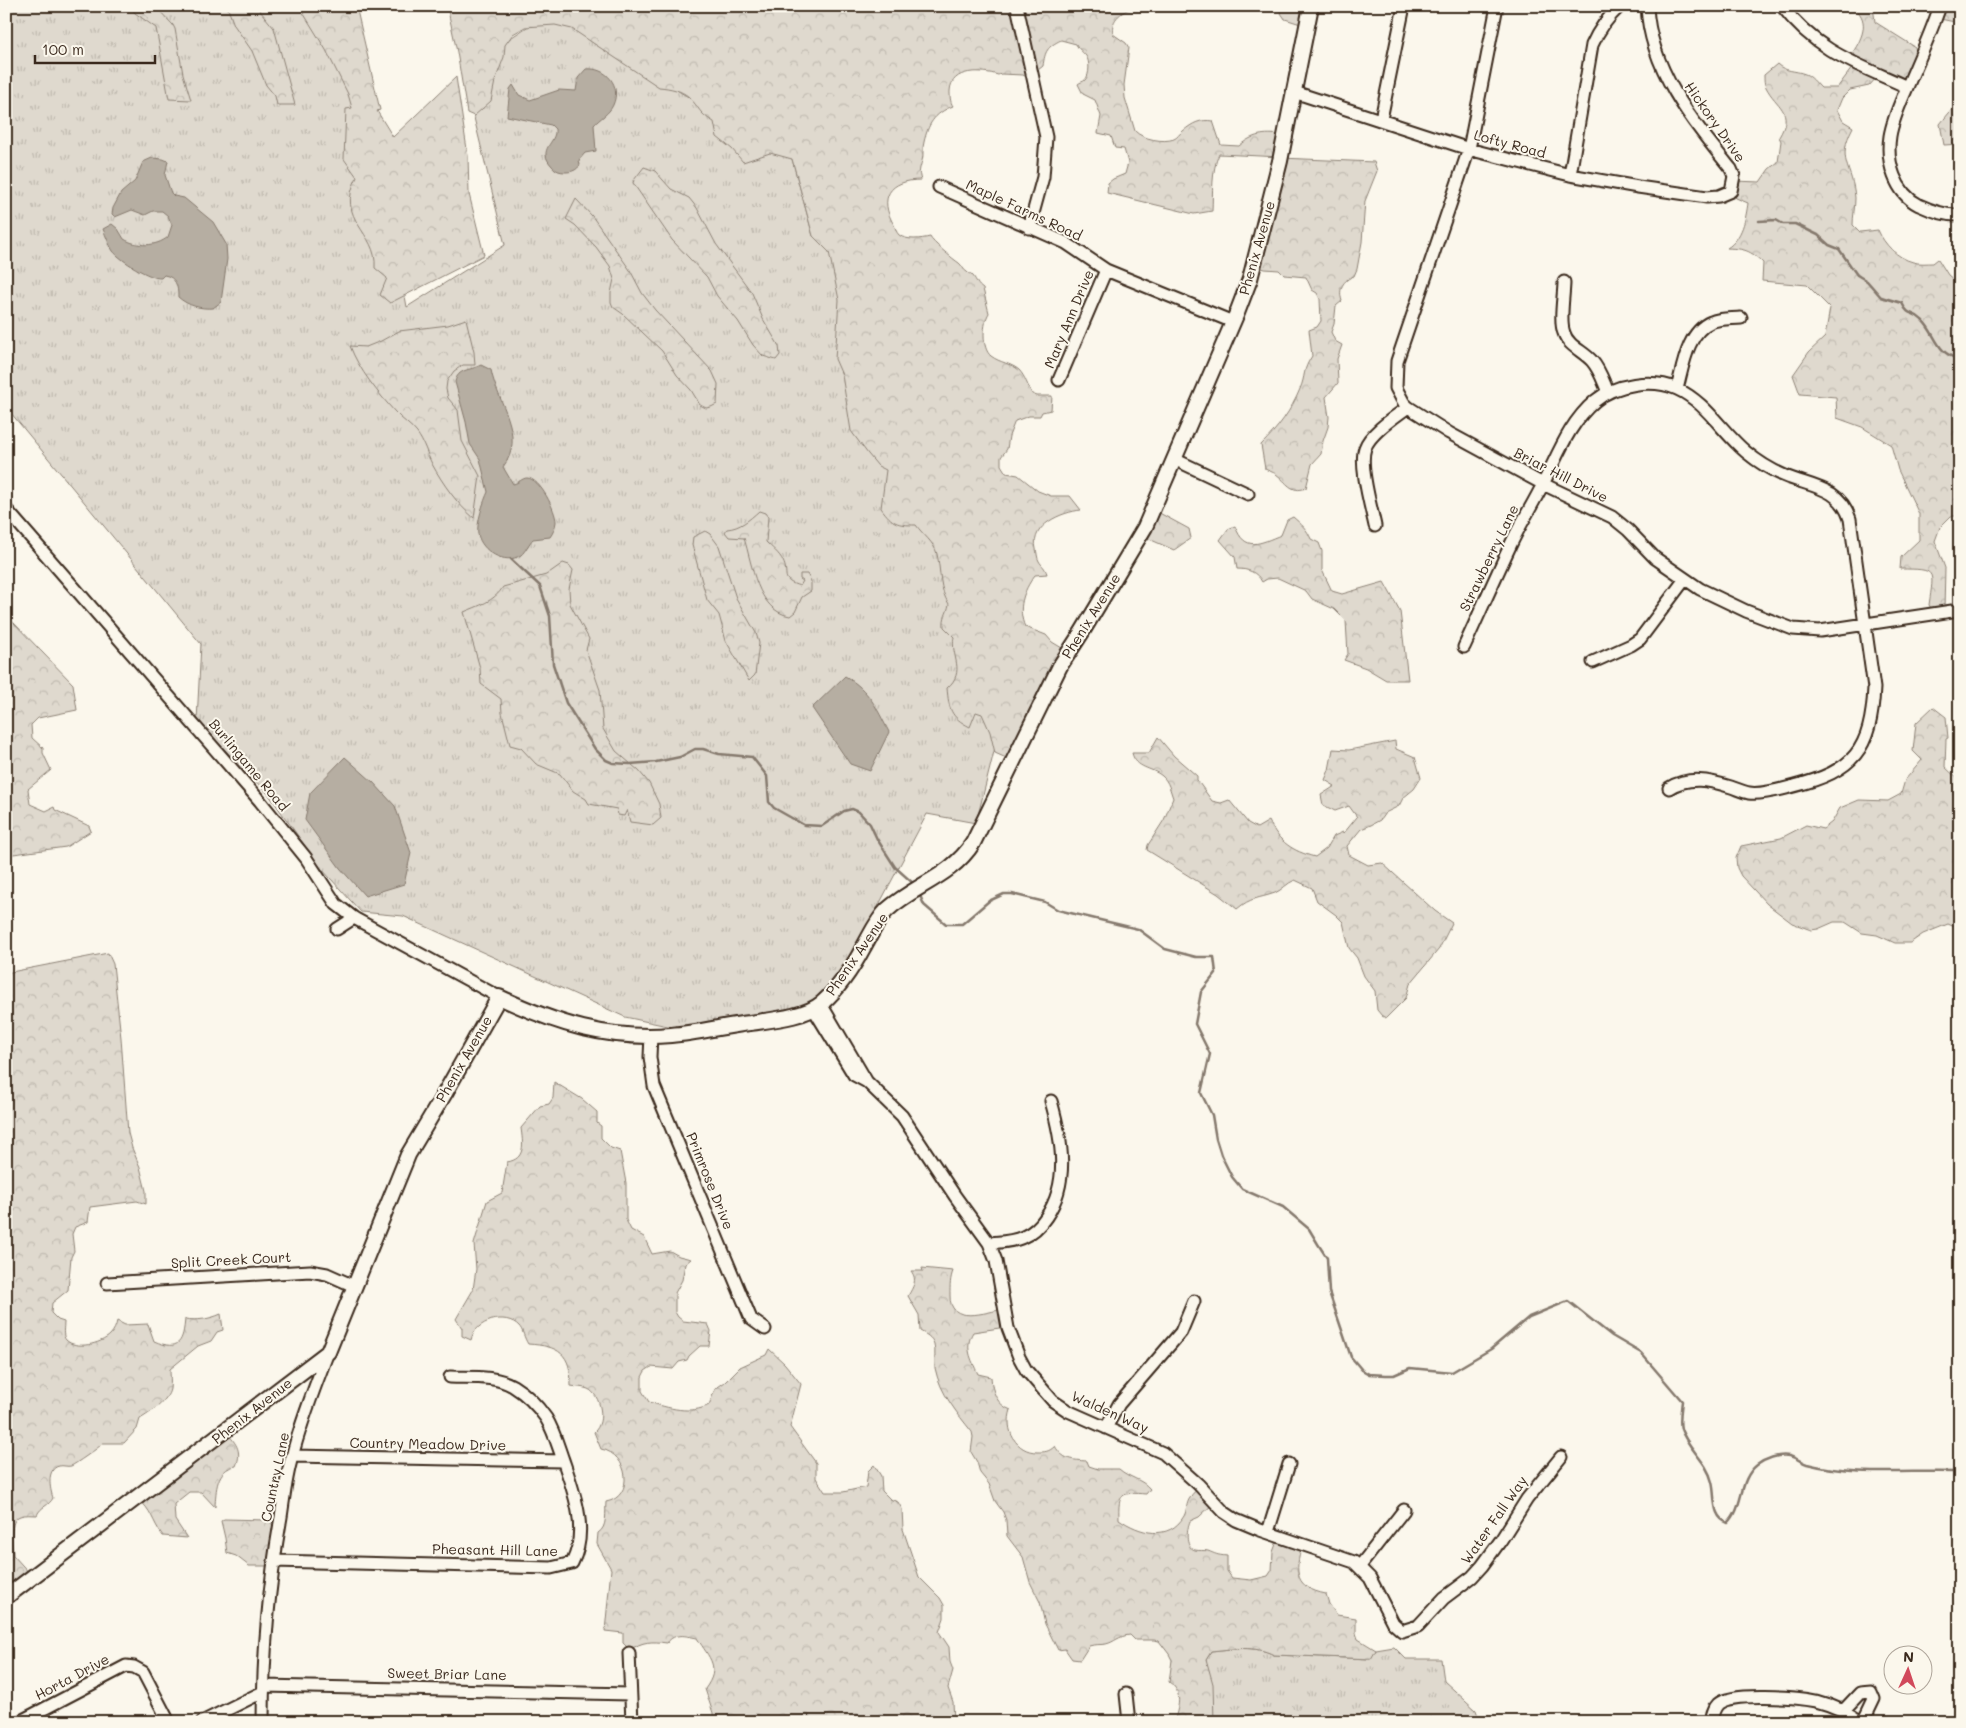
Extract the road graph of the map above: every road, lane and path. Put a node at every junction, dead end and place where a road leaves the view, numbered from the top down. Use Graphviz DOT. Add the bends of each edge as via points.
graph roads {
  1 [pos="1016,6"];
  2 [pos="1311,6"];
  3 [pos="1404,6"];
  4 [pos="1496,6"];
  5 [pos="1620,6"];
  6 [pos="1647,6"];
  7 [pos="1782,6"];
  8 [pos="1940,6"];
  9 [pos="1908,87"];
  10 [pos="1294,92"];
  11 [pos="1381,119"];
  12 [pos="1469,148"];
  13 [pos="1570,175"];
  14 [pos="939,187"];
  15 [pos="1725,195"];
  16 [pos="1960,215"];
  17 [pos="1029,228"];
  18 [pos="1106,270"];
  19 [pos="1564,282"];
  20 [pos="1741,318"];
  21 [pos="1233,322"];
  22 [pos="1059,380"];
  23 [pos="1677,389"];
  24 [pos="1608,392"];
  25 [pos="1408,407"];
  26 [pos="1174,458"];
  27 [pos="1543,484"];
  28 [pos="1248,494"];
  29 [pos="6,509"];
  30 [pos="1375,526"];
  31 [pos="1685,579"];
  32 [pos="1952,611"];
  33 [pos="1866,625"];
  34 [pos="1464,647"];
  35 [pos="1593,662"];
  36 [pos="1669,788"];
  37 [pos="354,918"];
  38 [pos="337,929"];
  39 [pos="499,997"];
  40 [pos="817,1006"];
  41 [pos="652,1036"];
  42 [pos="1051,1101"];
  43 [pos="989,1243"];
  44 [pos="107,1283"];
  45 [pos="354,1286"];
  46 [pos="1194,1301"];
  47 [pos="765,1328"];
  48 [pos="328,1352"];
  49 [pos="450,1377"];
  50 [pos="1106,1428"];
  51 [pos="292,1456"];
  52 [pos="1561,1457"];
  53 [pos="563,1461"];
  54 [pos="1289,1464"];
  55 [pos="1404,1510"];
  56 [pos="1268,1532"];
  57 [pos="274,1561"];
  58 [pos="1360,1566"];
  59 [pos="6,1597"];
  60 [pos="1402,1631"];
  61 [pos="629,1653"];
  62 [pos="264,1689"];
  63 [pos="630,1694"];
  64 [pos="1126,1694"];
  65 [pos="1843,1711"];
  66 [pos="19,1722"];
  67 [pos="169,1722"];
  68 [pos="202,1722"];
  69 [pos="264,1722"];
  70 [pos="632,1722"];
  71 [pos="1129,1722"];
  72 [pos="1711,1722"];
  73 [pos="1862,1722"];
  1 -- 17 [label="street" via="1045,128 1043,177"];
  2 -- 10 [label="main road, Phenix Avenue"];
  3 -- 11 [label="street"];
  4 -- 12 [label="street, Briar Hill Drive"];
  5 -- 13 [label="street" via="1599,30 1592,45"];
  6 -- 15 [label="street, Hickory Drive" via="1657,52 1673,89 1692,121 1734,176 1731,191"];
  7 -- 9 [label="street" via="1808,36 1823,46"];
  8 -- 9 [label="street"];
  9 -- 16 [label="street" via="1897,109 1890,136 1889,158 1897,185 1910,200 1930,210"];
  10 -- 11 [label="street, Lofty Road"];
  10 -- 21 [label="main road, Phenix Avenue" via="1261,241"];
  11 -- 12 [label="street, Lofty Road"];
  12 -- 13 [label="street, Lofty Road"];
  12 -- 25 [label="street, Briar Hill Drive" via="1397,361 1396,388"];
  13 -- 15 [label="street, Lofty Road" via="1707,197"];
  14 -- 17 [label="street, Maple Farms Road"];
  17 -- 18 [label="street, Maple Farms Road" via="1066,243"];
  18 -- 21 [label="street, Maple Farms Road"];
  18 -- 22 [label="street, Mary Ann Drive"];
  19 -- 24 [label="street" via="1564,334 1594,363"];
  20 -- 23 [label="street" via="1711,322 1699,330 1692,339"];
  21 -- 26 [label="main road, Phenix Avenue"];
  23 -- 24 [label="street" via="1645,384"];
  23 -- 33 [label="street" via="1694,399 1752,457 1785,476 1829,492 1846,507"];
  24 -- 27 [label="street, Strawberry Lane" via="1579,417"];
  25 -- 27 [label="street, Briar Hill Drive"];
  25 -- 30 [label="street" via="1377,432 1365,447 1365,476"];
  26 -- 28 [label="street"];
  26 -- 40 [label="main road, Phenix Avenue" via="1145,527 1060,666 966,854 952,868 884,914 839,985"];
  27 -- 31 [label="street, Briar Hill Drive" via="1618,521 1655,558"];
  27 -- 34 [label="street, Strawberry Lane" via="1512,542"];
  29 -- 37 [label="street, Burlingame Road" via="260,801 306,858 336,904"];
  31 -- 33 [label="street, Briar Hill Drive" via="1709,594 1793,630 1820,631"];
  31 -- 35 [label="street" via="1640,639"];
  32 -- 33 [label="street, Briar Hill Drive"];
  33 -- 36 [label="street" via="1874,688 1873,713 1861,746 1846,764 1816,780 1756,793 1699,780 1684,781"];
  37 -- 38 [label="street"];
  37 -- 39 [label="street, Burlingame Road"];
  39 -- 41 [label="main road, Phenix Avenue" via="552,1020 587,1030"];
  39 -- 45 [label="main road, Phenix Avenue" via="408,1155"];
  40 -- 41 [label="main road, Phenix Avenue" via="783,1019"];
  40 -- 43 [label="street, Walden Way" via="867,1082 902,1116"];
  41 -- 47 [label="street, Primrose Drive" via="650,1057 654,1086 751,1319"];
  42 -- 43 [label="street" via="1061,1157 1060,1192 1034,1231 1020,1239"];
  43 -- 50 [label="street, Walden Way" via="996,1261 1008,1328 1021,1362 1058,1404"];
  44 -- 45 [label="street, Split Creek Court" via="310,1271 328,1274"];
  45 -- 48 [label="main road, Phenix Avenue"];
  46 -- 50 [label="street" via="1181,1332 1120,1404"];
  48 -- 51 [label="street, Country Lane"];
  48 -- 59 [label="main road, Phenix Avenue"];
  49 -- 53 [label="street, Pheasant Hill Lane" via="499,1380 512,1385 530,1399 546,1419"];
  50 -- 56 [label="street, Walden Way" via="1163,1453 1224,1512"];
  51 -- 53 [label="street, Country Meadow Drive"];
  51 -- 57 [label="street, Country Lane"];
  52 -- 60 [label="street, Water Fall Way" via="1526,1499 1501,1540 1472,1577 1444,1598 1418,1626"];
  53 -- 57 [label="street, Pheasant Hill Lane" via="576,1496 579,1534 577,1554 566,1566"];
  54 -- 56 [label="street"];
  55 -- 58 [label="street"];
  56 -- 58 [label="street, Walden Way"];
  57 -- 62 [label="street, Country Lane"];
  58 -- 60 [label="street, Walden Way" via="1370,1578 1393,1623"];
  61 -- 63 [label="street"];
  62 -- 63 [label="street, Sweet Briar Lane"];
  62 -- 68 [label="street"];
  62 -- 69 [label="street"];
  63 -- 70 [label="street"];
  64 -- 71 [label="street"];
  65 -- 72 [label="street" via="1807,1699 1740,1697 1718,1704"];
  65 -- 73 [label="street"];
  65 -- 73 [label="street" via="1860,1693 1871,1692 1874,1699"];
  66 -- 67 [label="street, Horta Drive" via="126,1666 143,1672"];
}
